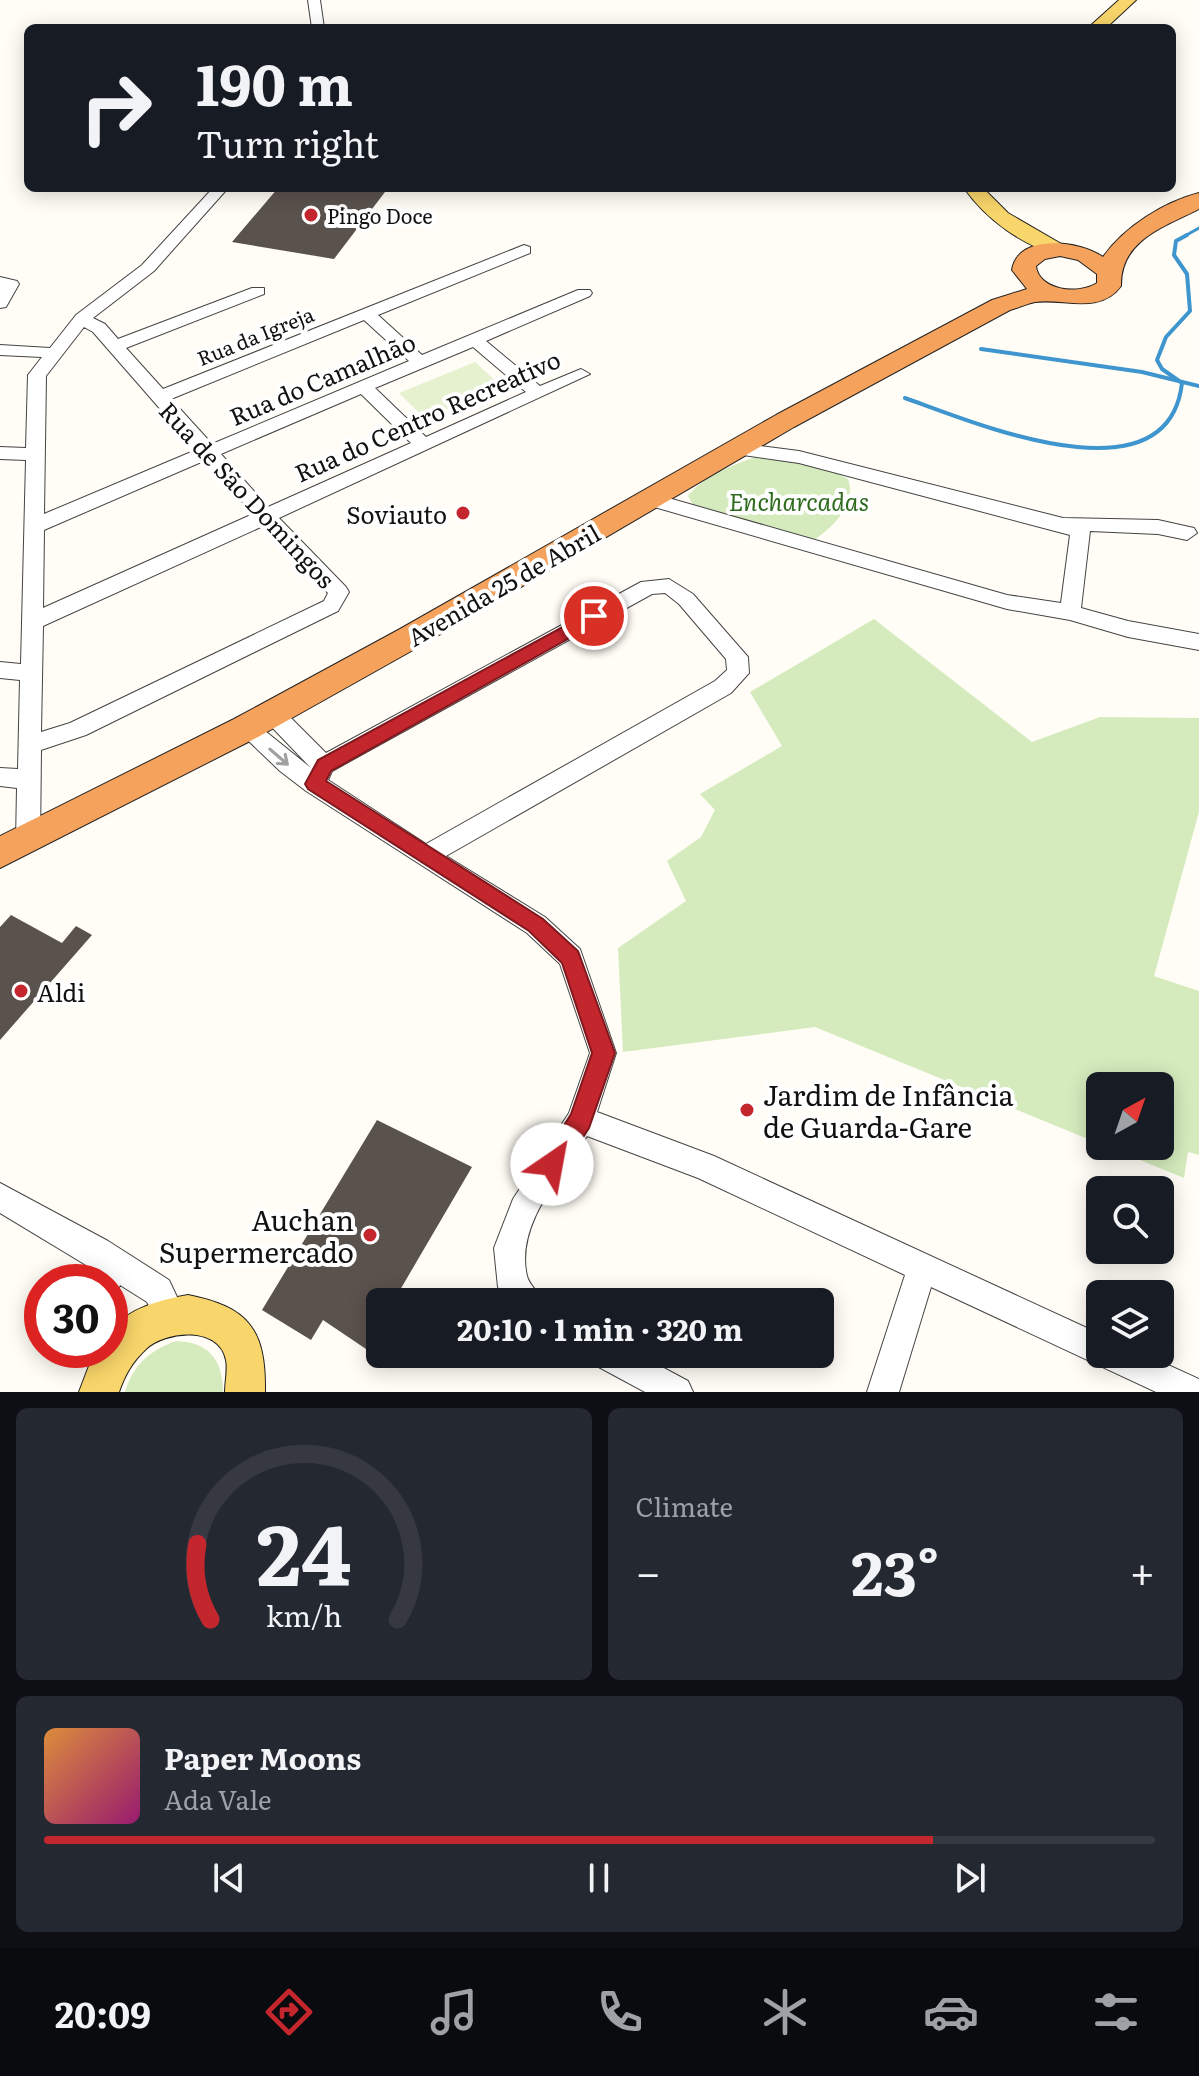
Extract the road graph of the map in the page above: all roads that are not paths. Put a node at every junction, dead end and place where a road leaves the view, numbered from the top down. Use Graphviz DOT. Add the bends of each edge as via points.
graph roads {
  1 [pos="314,0"];
  2 [pos="1128,0"];
  3 [pos="318,24"];
  4 [pos="1101,24"];
  5 [pos="217,192"];
  6 [pos="976,192"];
  7 [pos="1199,200"];
  8 [pos="998,215"];
  9 [pos="1132,238"];
  10 [pos="524,250"];
  11 [pos="1067,250"];
  12 [pos="1027,264"];
  13 [pos="1109,272"];
  14 [pos="0,282"];
  15 [pos="258,291"];
  16 [pos="584,293"];
  17 [pos="1058,295"];
  18 [pos="0,303"];
  19 [pos="1001,305"];
  20 [pos="367,314"];
  21 [pos="82,319"];
  22 [pos="474,339"];
  23 [pos="114,346"];
  24 [pos="0,350"];
  25 [pos="55,353"];
  26 [pos="420,362"];
  27 [pos="581,374"];
  28 [pos="363,386"];
  29 [pos="538,393"];
  30 [pos="160,397"];
  31 [pos="776,426"];
  32 [pos="424,445"];
  33 [pos="736,449"];
  34 [pos="208,452"];
  35 [pos="0,453"];
  36 [pos="35,454"];
  37 [pos="799,457"];
  38 [pos="651,499"];
  39 [pos="266,517"];
  40 [pos="1061,524"];
  41 [pos="34,526"];
  42 [pos="1187,533"];
  43 [pos="1070,612"];
  44 [pos="32,622"];
  45 [pos="1199,642"];
  46 [pos="0,670"];
  47 [pos="31,673"];
  48 [pos="272,713"];
  49 [pos="246,728"];
  50 [pos="30,745"];
  51 [pos="319,775"];
  52 [pos="0,777"];
  53 [pos="29,779"];
  54 [pos="28,841"];
  55 [pos="0,853"];
  56 [pos="426,856"];
  57 [pos="581,1120"];
  58 [pos="0,1197"];
  59 [pos="97,1252"];
  60 [pos="101,1264"];
  61 [pos="922,1268"];
  62 [pos="514,1288"];
  63 [pos="170,1314"];
  64 [pos="128,1339"];
  65 [pos="1086,1344"];
  66 [pos="631,1368"];
  67 [pos="1140,1368"];
  68 [pos="249,1389"];
  69 [pos="670,1390"];
  70 [pos="883,1392"];
  71 [pos="1192,1392"];
  1 -- 3 [label="street"];
  2 -- 4 [label="main road"];
  5 -- 21 [label="street" via="148,268"];
  6 -- 8 [label="main road"];
  7 -- 9 [label="highway"];
  8 -- 11 [label="main road"];
  8 -- 12 [label="main road"];
  9 -- 11 [label="highway"];
  9 -- 13 [label="highway"];
  10 -- 20 [label="street, Rua da Igreja"];
  11 -- 12 [label="highway"];
  11 -- 13 [label="highway" via="1096,260"];
  12 -- 17 [label="highway" via="1035,285"];
  12 -- 19 [label="highway, Avenida 25 de Abril" via="1017,289"];
  13 -- 17 [label="highway, Avenida 25 de Abril" via="1109,286 1094,295"];
  14 -- 18 [label="street" via="11,284"];
  15 -- 23 [label="street"];
  16 -- 22 [label="street, Rua do Camalhão"];
  17 -- 19 [label="highway, Avenida 25 de Abril" via="1034,295"];
  19 -- 31 [label="highway, Avenida 25 de Abril"];
  20 -- 26 [label="street"];
  20 -- 30 [label="street, Rua da Igreja"];
  21 -- 23 [label="street, Rua de São Domingos" via="99,328"];
  21 -- 25 [label="street"];
  22 -- 26 [label="street, Rua do Camalhão"];
  22 -- 29 [label="street"];
  23 -- 30 [label="street, Rua de São Domingos"];
  24 -- 25 [label="street"];
  25 -- 36 [label="street" via="37,375"];
  26 -- 28 [label="street, Rua do Camalhão"];
  27 -- 29 [label="street, Rua do Centro Recreativo"];
  28 -- 32 [label="street"];
  28 -- 34 [label="street, Rua do Camalhão"];
  29 -- 32 [label="street, Rua do Centro Recreativo"];
  30 -- 34 [label="street, Rua de São Domingos"];
  31 -- 33 [label="highway, Avenida 25 de Abril"];
  31 -- 37 [label="street" via="779,442"];
  32 -- 39 [label="street, Rua do Centro Recreativo"];
  33 -- 37 [label="street"];
  33 -- 38 [label="highway, Avenida 25 de Abril"];
  34 -- 39 [label="street, Rua de São Domingos"];
  34 -- 41 [label="street, Rua do Camalhão"];
  35 -- 36 [label="street"];
  36 -- 41 [label="street"];
  37 -- 40 [label="street"];
  38 -- 43 [label="street" via="1007,602"];
  38 -- 48 [label="highway, Avenida 25 de Abril"];
  39 -- 44 [label="street, Rua do Centro Recreativo"];
  39 -- 50 [label="street, Rua de São Domingos" via="339,592 331,606 78,729"];
  40 -- 42 [label="street"];
  40 -- 43 [label="street" via="1080,532"];
  41 -- 44 [label="street"];
  43 -- 45 [label="street"];
  44 -- 47 [label="street"];
  46 -- 47 [label="street"];
  47 -- 50 [label="street"];
  48 -- 49 [label="highway, Avenida 25 de Abril"];
  48 -- 51 [label="street"];
  49 -- 51 [label="street, one-way"];
  49 -- 54 [label="highway, Avenida 25 de Abril"];
  50 -- 53 [label="street"];
  51 -- 56 [label="street"];
  51 -- 56 [label="street" via="648,587 669,586 686,599 737,657 738,673 723,687"];
  52 -- 53 [label="street"];
  53 -- 54 [label="street"];
  54 -- 55 [label="highway, Avenida 25 de Abril"];
  56 -- 57 [label="street" via="536,925 571,957 603,1053"];
  57 -- 61 [label="street" via="704,1166"];
  57 -- 62 [label="street" via="523,1209 509,1248"];
  58 -- 59 [label="street"];
  59 -- 60 [label="street"];
  59 -- 63 [label="street" via="158,1291"];
  61 -- 65 [label="street"];
  61 -- 70 [label="street"];
  63 -- 64 [label="main road"];
  63 -- 68 [label="main road" via="204,1316 231,1332 243,1355"];
  66 -- 69 [label="street"];
  67 -- 71 [label="street"];
}
